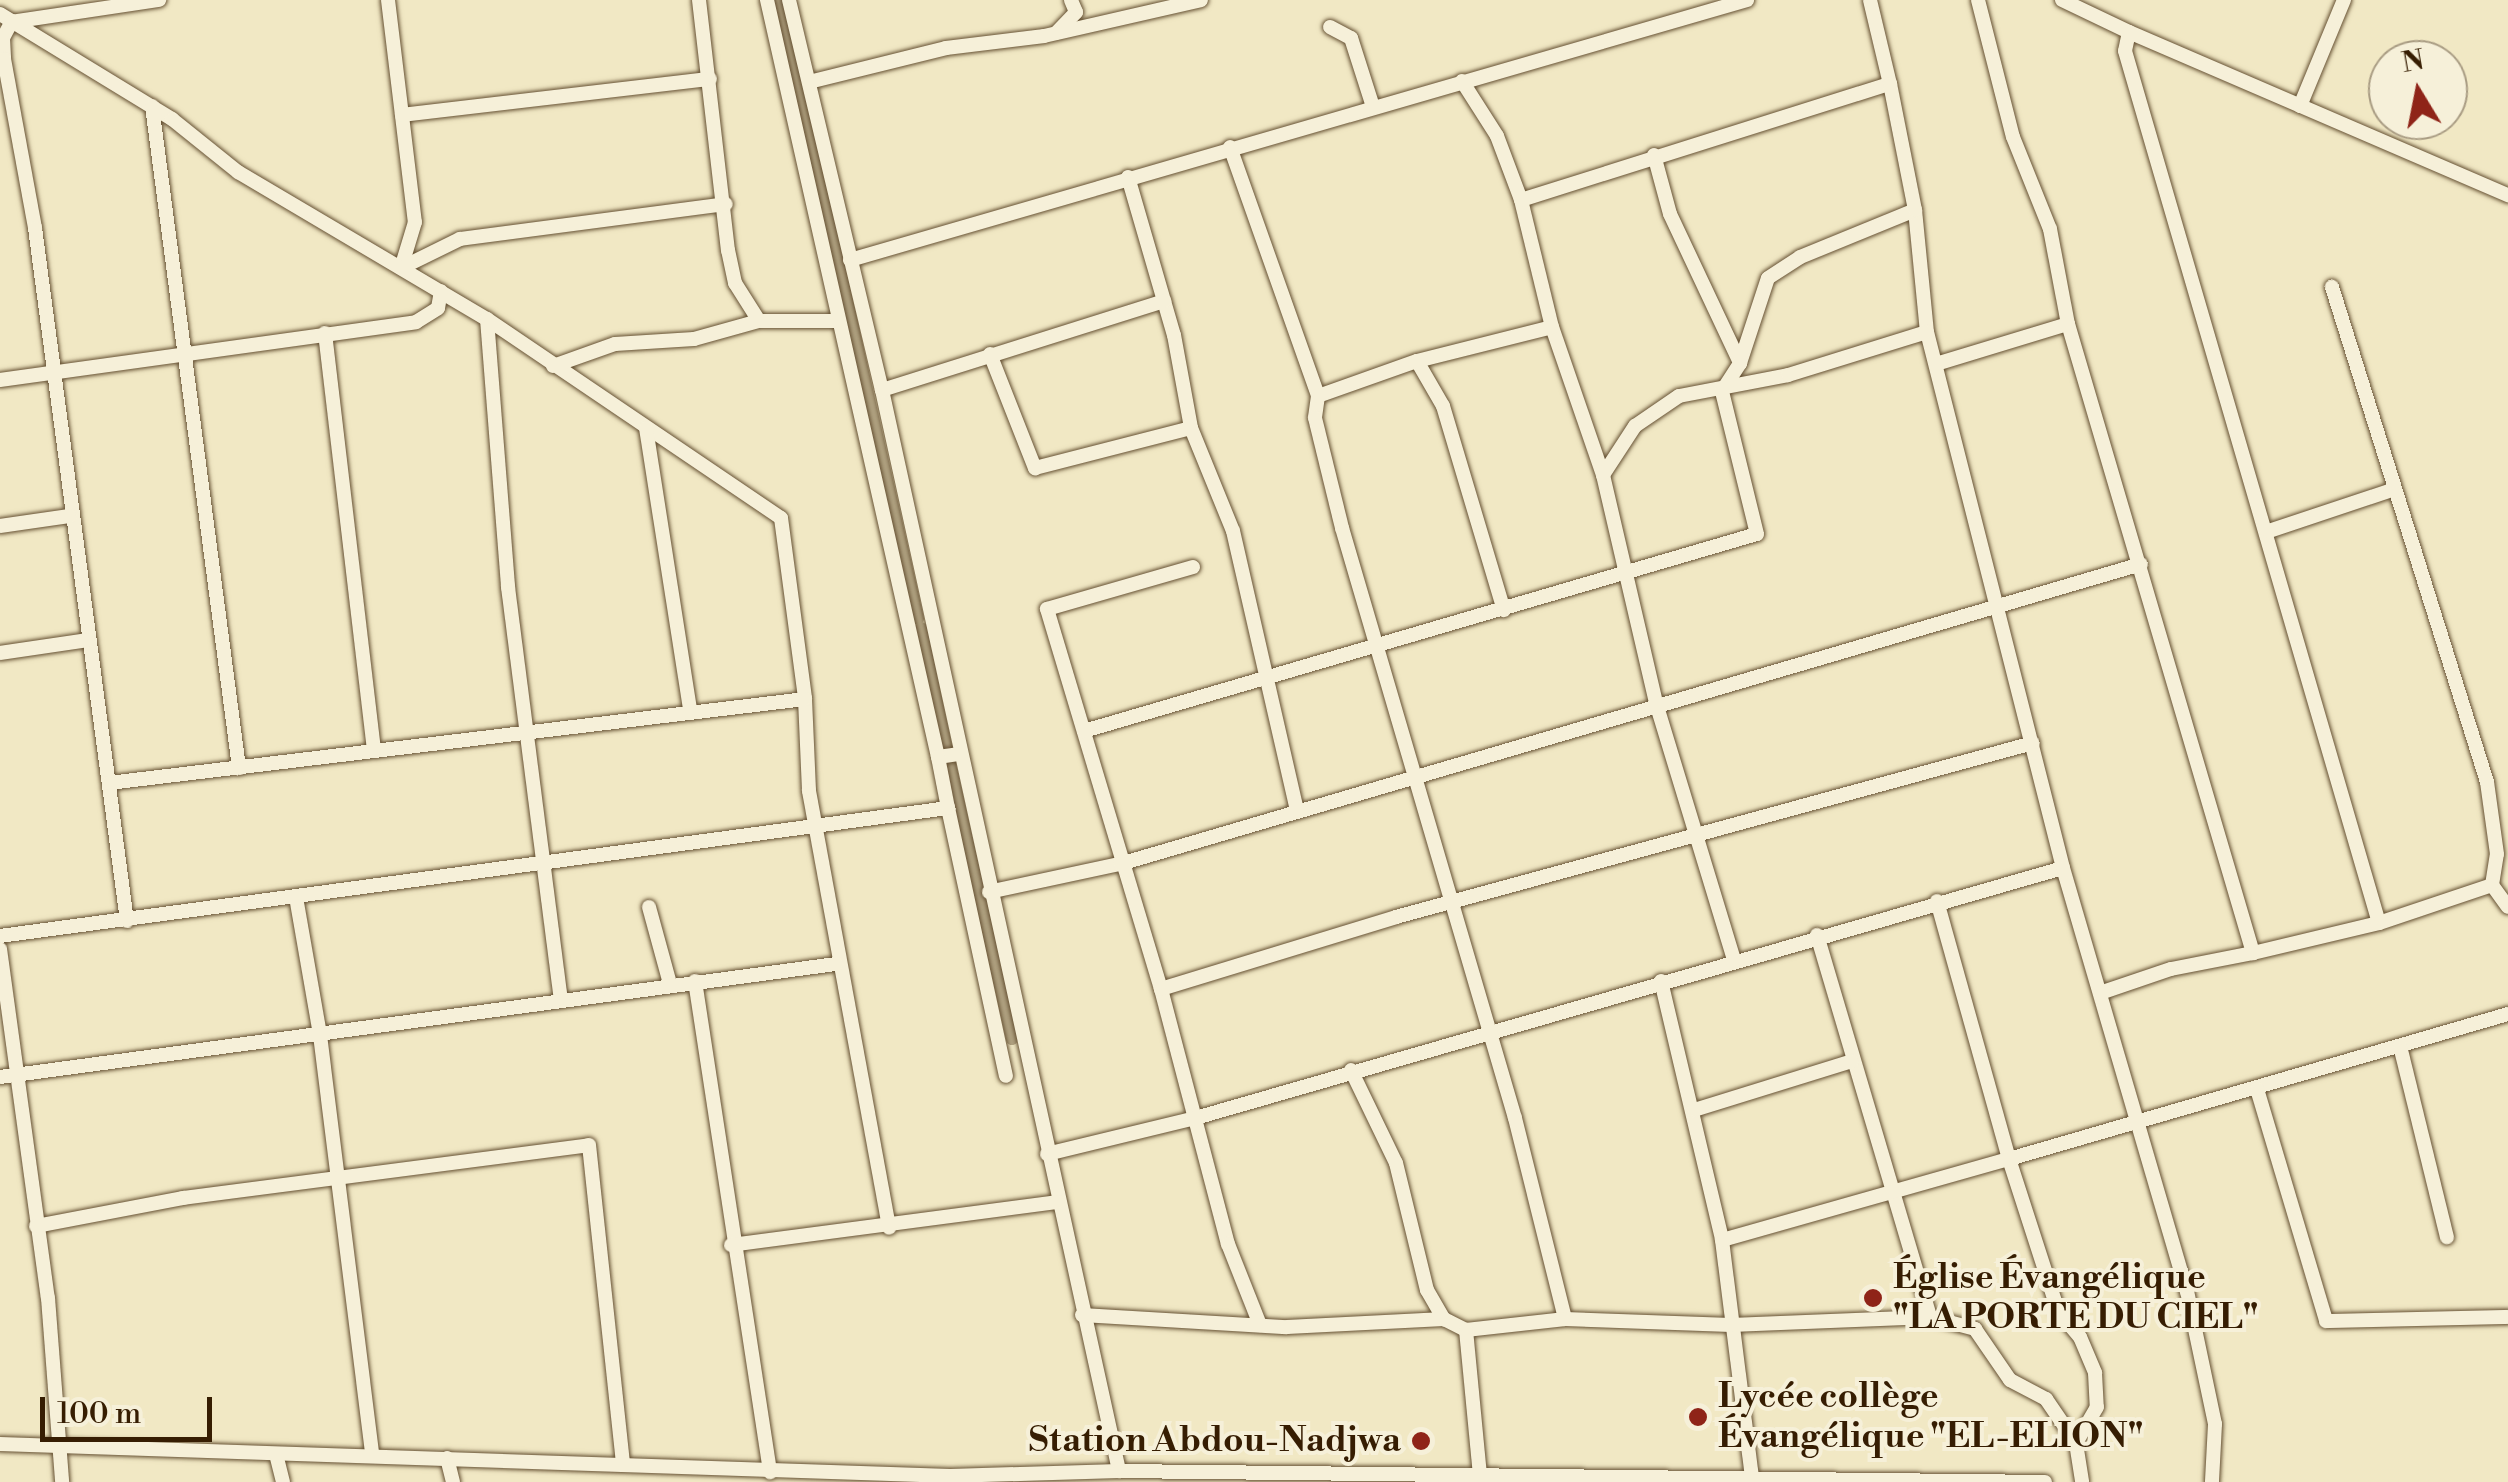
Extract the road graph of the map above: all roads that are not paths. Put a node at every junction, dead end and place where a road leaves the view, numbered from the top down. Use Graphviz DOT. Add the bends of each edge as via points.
graph roads {
  1 [pos="159,0"];
  2 [pos="388,0"];
  3 [pos="700,0"];
  4 [pos="766,0"];
  5 [pos="789,0"];
  6 [pos="1070,0"];
  7 [pos="1201,0"];
  8 [pos="1747,0"];
  9 [pos="1870,0"];
  10 [pos="1978,0"];
  11 [pos="2062,0"];
  12 [pos="2344,0"];
  13 [pos="4,19"];
  14 [pos="1330,27"];
  15 [pos="2129,32"];
  16 [pos="1056,33"];
  17 [pos="710,79"];
  18 [pos="808,82"];
  19 [pos="1462,82"];
  20 [pos="1890,84"];
  21 [pos="1372,104"];
  22 [pos="152,106"];
  23 [pos="2300,106"];
  24 [pos="402,115"];
  25 [pos="1230,147"];
  26 [pos="1654,156"];
  27 [pos="1128,177"];
  28 [pos="2508,195"];
  29 [pos="1521,200"];
  30 [pos="726,204"];
  31 [pos="1916,210"];
  32 [pos="850,260"];
  33 [pos="401,268"];
  34 [pos="2332,288"];
  35 [pos="441,291"];
  36 [pos="1164,301"];
  37 [pos="488,319"];
  38 [pos="758,321"];
  39 [pos="838,321"];
  40 [pos="2068,324"];
  41 [pos="1552,327"];
  42 [pos="1928,332"];
  43 [pos="324,333"];
  44 [pos="990,354"];
  45 [pos="180,357"];
  46 [pos="1417,361"];
  47 [pos="1740,363"];
  48 [pos="1936,364"];
  49 [pos="553,366"];
  50 [pos="56,375"];
  51 [pos="0,380"];
  52 [pos="882,390"];
  53 [pos="1722,390"];
  54 [pos="1318,396"];
  55 [pos="646,428"];
  56 [pos="1191,428"];
  57 [pos="1603,475"];
  58 [pos="2392,490"];
  59 [pos="69,516"];
  60 [pos="0,526"];
  61 [pos="2269,531"];
  62 [pos="2141,564"];
  63 [pos="1193,567"];
  64 [pos="1626,573"];
  65 [pos="1999,606"];
  66 [pos="1504,610"];
  67 [pos="88,640"];
  68 [pos="1376,648"];
  69 [pos="0,653"];
  70 [pos="1266,679"];
  71 [pos="805,700"];
  72 [pos="1656,703"];
  73 [pos="690,709"];
  74 [pos="524,730"];
  75 [pos="1084,731"];
  76 [pos="2033,743"];
  77 [pos="374,749"];
  78 [pos="960,754"];
  79 [pos="938,757"];
  80 [pos="239,768"];
  81 [pos="1414,775"];
  82 [pos="109,783"];
  83 [pos="948,808"];
  84 [pos="1297,810"];
  85 [pos="819,828"];
  86 [pos="1698,832"];
  87 [pos="544,863"];
  88 [pos="1120,864"];
  89 [pos="2063,868"];
  90 [pos="2492,885"];
  91 [pos="989,892"];
  92 [pos="296,897"];
  93 [pos="1937,900"];
  94 [pos="1454,904"];
  95 [pos="2508,906"];
  96 [pos="649,907"];
  97 [pos="127,921"];
  98 [pos="2379,923"];
  99 [pos="1817,935"];
  100 [pos="0,936"];
  101 [pos="0,948"];
  102 [pos="2253,953"];
  103 [pos="1734,959"];
  104 [pos="836,964"];
  105 [pos="695,981"];
  106 [pos="1661,981"];
  107 [pos="670,984"];
  108 [pos="1162,989"];
  109 [pos="2100,993"];
  110 [pos="561,1000"];
  111 [pos="2508,1014"];
  112 [pos="1485,1031"];
  113 [pos="320,1035"];
  114 [pos="2400,1046"];
  115 [pos="1852,1062"];
  116 [pos="1351,1070"];
  117 [pos="18,1075"];
  118 [pos="1006,1076"];
  119 [pos="0,1077"];
  120 [pos="2257,1089"];
  121 [pos="1694,1110"];
  122 [pos="1192,1119"];
  123 [pos="2138,1120"];
  124 [pos="1047,1154"];
  125 [pos="2009,1159"];
  126 [pos="336,1180"];
  127 [pos="1888,1193"];
  128 [pos="1057,1202"];
  129 [pos="36,1226"];
  130 [pos="889,1228"];
  131 [pos="2447,1237"];
  132 [pos="1722,1240"];
  133 [pos="731,1245"];
  134 [pos="1082,1314"];
  135 [pos="1930,1317"];
  136 [pos="2508,1317"];
  137 [pos="1444,1319"];
  138 [pos="1565,1319"];
  139 [pos="1260,1325"];
  140 [pos="1731,1325"];
  141 [pos="1466,1330"];
  142 [pos="2076,1443"];
  143 [pos="0,1444"];
  144 [pos="55,1445"];
  145 [pos="276,1454"];
  146 [pos="372,1454"];
  147 [pos="447,1458"];
  148 [pos="604,1463"];
  149 [pos="623,1464"];
  150 [pos="1119,1471"];
  151 [pos="770,1472"];
  152 [pos="1480,1476"];
  153 [pos="1752,1476"];
  154 [pos="1100,1478"];
  155 [pos="1452,1479"];
  156 [pos="1644,1479"];
  157 [pos="1788,1479"];
  158 [pos="1912,1481"];
  159 [pos="62,1482"];
  160 [pos="284,1482"];
  161 [pos="453,1482"];
  162 [pos="608,1482"];
  163 [pos="2044,1482"];
  164 [pos="2082,1482"];
  165 [pos="2212,1482"];
  1 -- 13 [label="street"];
  2 -- 24 [label="street"];
  3 -- 17 [label="street"];
  4 -- 39 [label="street"];
  5 -- 18 [label="street"];
  6 -- 16 [label="street" via="1076,12"];
  7 -- 16 [label="street"];
  8 -- 19 [label="street"];
  9 -- 20 [label="street"];
  10 -- 40 [label="street" via="2013,136 2050,229"];
  11 -- 15 [label="street"];
  12 -- 23 [label="street"];
  13 -- 22 [label="street"];
  13 -- 50 [label="street" via="4,58"];
  14 -- 21 [label="street" via="1351,38"];
  15 -- 23 [label="street"];
  15 -- 61 [label="street" via="2126,51"];
  16 -- 18 [label="street" via="946,48"];
  17 -- 24 [label="street"];
  17 -- 30 [label="street"];
  18 -- 32 [label="street"];
  19 -- 21 [label="street"];
  19 -- 29 [label="street" via="1497,136"];
  20 -- 26 [label="street"];
  20 -- 31 [label="street"];
  21 -- 25 [label="street"];
  22 -- 33 [label="street" via="238,172"];
  22 -- 45 [label="street"];
  23 -- 28 [label="street"];
  24 -- 33 [label="street" via="415,222"];
  25 -- 27 [label="street"];
  25 -- 54 [label="street"];
  26 -- 29 [label="street"];
  26 -- 47 [label="street" via="1670,214"];
  27 -- 32 [label="street"];
  27 -- 36 [label="street"];
  29 -- 41 [label="street"];
  30 -- 33 [label="street" via="460,239"];
  30 -- 38 [label="street" via="735,283"];
  31 -- 42 [label="street"];
  31 -- 47 [label="street" via="1800,257 1768,278"];
  32 -- 52 [label="street"];
  33 -- 35 [label="street"];
  34 -- 58 [label="street"];
  35 -- 37 [label="street"];
  35 -- 43 [label="street" via="438,308 416,322"];
  36 -- 44 [label="street"];
  36 -- 56 [label="street"];
  37 -- 49 [label="street"];
  37 -- 74 [label="street"];
  38 -- 39 [label="street"];
  38 -- 49 [label="street" via="694,339 615,344"];
  39 -- 79 [label="street"];
  40 -- 48 [label="street"];
  40 -- 62 [label="street"];
  41 -- 46 [label="street"];
  41 -- 57 [label="street"];
  42 -- 48 [label="street"];
  42 -- 53 [label="street"];
  43 -- 45 [label="street"];
  43 -- 77 [label="street"];
  44 -- 52 [label="street"];
  44 -- 56 [label="street" via="1035,468"];
  45 -- 50 [label="street"];
  45 -- 80 [label="street"];
  46 -- 54 [label="street"];
  46 -- 66 [label="street" via="1443,406"];
  47 -- 53 [label="street"];
  48 -- 65 [label="street"];
  49 -- 55 [label="street"];
  50 -- 51 [label="street"];
  50 -- 59 [label="street"];
  52 -- 78 [label="street"];
  53 -- 57 [label="street" via="1679,396 1658,407 1635,426"];
  53 -- 64 [label="street" via="1758,534"];
  54 -- 68 [label="street" via="1315,418"];
  55 -- 71 [label="street" via="780,518"];
  55 -- 73 [label="street"];
  56 -- 70 [label="street" via="1233,532"];
  57 -- 64 [label="street"];
  58 -- 61 [label="street"];
  58 -- 90 [label="street" via="2487,782 2497,854"];
  59 -- 60 [label="street"];
  59 -- 67 [label="street"];
  61 -- 98 [label="street"];
  62 -- 65 [label="street"];
  62 -- 102 [label="street"];
  63 -- 75 [label="street" via="1047,608"];
  64 -- 66 [label="street"];
  64 -- 72 [label="street"];
  65 -- 72 [label="street"];
  65 -- 76 [label="street"];
  66 -- 68 [label="street"];
  67 -- 69 [label="street"];
  67 -- 82 [label="street"];
  68 -- 70 [label="street"];
  68 -- 81 [label="street"];
  70 -- 75 [label="street"];
  70 -- 84 [label="street"];
  71 -- 73 [label="street"];
  71 -- 85 [label="street" via="807,775"];
  72 -- 81 [label="street"];
  72 -- 86 [label="street"];
  73 -- 74 [label="street"];
  74 -- 77 [label="street"];
  74 -- 87 [label="street"];
  75 -- 88 [label="street"];
  76 -- 86 [label="street"];
  76 -- 89 [label="street"];
  77 -- 80 [label="street"];
  78 -- 79 [label="street"];
  78 -- 91 [label="street"];
  79 -- 83 [label="street"];
  80 -- 82 [label="street"];
  81 -- 84 [label="street"];
  81 -- 94 [label="street"];
  82 -- 97 [label="street"];
  83 -- 85 [label="street"];
  83 -- 118 [label="street"];
  84 -- 88 [label="street"];
  85 -- 87 [label="street"];
  85 -- 104 [label="street"];
  86 -- 94 [label="street"];
  86 -- 103 [label="street"];
  87 -- 92 [label="street"];
  87 -- 110 [label="street"];
  88 -- 91 [label="street"];
  88 -- 108 [label="street"];
  89 -- 93 [label="street"];
  89 -- 109 [label="street"];
  90 -- 95 [label="street"];
  90 -- 98 [label="street"];
  91 -- 124 [label="street"];
  92 -- 97 [label="street"];
  92 -- 113 [label="street"];
  93 -- 99 [label="street"];
  93 -- 125 [label="street"];
  94 -- 108 [label="street"];
  94 -- 112 [label="street"];
  96 -- 107 [label="street"];
  97 -- 100 [label="street"];
  98 -- 102 [label="street"];
  99 -- 103 [label="street"];
  99 -- 115 [label="street"];
  101 -- 117 [label="street"];
  102 -- 109 [label="street" via="2171,969"];
  103 -- 106 [label="street"];
  104 -- 105 [label="street"];
  104 -- 130 [label="street"];
  105 -- 107 [label="street"];
  105 -- 133 [label="street"];
  106 -- 112 [label="street"];
  106 -- 121 [label="street"];
  107 -- 110 [label="street"];
  108 -- 122 [label="street"];
  109 -- 123 [label="street"];
  110 -- 113 [label="street"];
  111 -- 114 [label="street"];
  112 -- 116 [label="street"];
  112 -- 138 [label="street" via="1515,1118"];
  113 -- 117 [label="street"];
  113 -- 126 [label="street"];
  114 -- 120 [label="street"];
  114 -- 131 [label="street"];
  115 -- 121 [label="street"];
  115 -- 127 [label="street"];
  116 -- 122 [label="street"];
  116 -- 137 [label="street" via="1396,1163 1426,1290"];
  117 -- 119 [label="street"];
  117 -- 129 [label="street"];
  120 -- 123 [label="street"];
  120 -- 136 [label="street" via="2326,1321"];
  121 -- 132 [label="street"];
  122 -- 124 [label="street"];
  122 -- 139 [label="street"];
  123 -- 125 [label="street"];
  123 -- 165 [label="street" via="2215,1424"];
  124 -- 128 [label="street"];
  125 -- 127 [label="street"];
  125 -- 142 [label="street" via="2058,1311 2080,1337 2095,1372 2096,1407"];
  126 -- 129 [label="street" via="184,1198"];
  126 -- 146 [label="street"];
  126 -- 149 [label="street" via="589,1145"];
  127 -- 132 [label="street"];
  127 -- 135 [label="street"];
  128 -- 130 [label="street"];
  128 -- 134 [label="street"];
  129 -- 144 [label="street" via="48,1298"];
  130 -- 133 [label="street"];
  132 -- 140 [label="street"];
  133 -- 151 [label="street"];
  134 -- 139 [label="street"];
  134 -- 150 [label="street"];
  135 -- 140 [label="street"];
  135 -- 142 [label="street" via="1975,1329 2010,1380 2046,1398"];
  137 -- 139 [label="street"];
  137 -- 141 [label="street"];
  138 -- 140 [label="street"];
  138 -- 141 [label="street"];
  140 -- 153 [label="street"];
  141 -- 152 [label="street"];
  142 -- 164 [label="street"];
  143 -- 144 [label="street"];
  144 -- 145 [label="street"];
  144 -- 159 [label="street"];
  145 -- 146 [label="street"];
  145 -- 160 [label="street"];
  146 -- 147 [label="street"];
  147 -- 148 [label="street"];
  147 -- 161 [label="street"];
  148 -- 149 [label="street"];
  148 -- 162 [label="street"];
  149 -- 151 [label="street"];
  150 -- 154 [label="street"];
  150 -- 155 [label="street"];
  151 -- 154 [label="street"];
  152 -- 155 [label="street"];
  152 -- 156 [label="street"];
  153 -- 156 [label="street"];
  153 -- 157 [label="street"];
  157 -- 158 [label="street"];
  158 -- 163 [label="street"];
}
